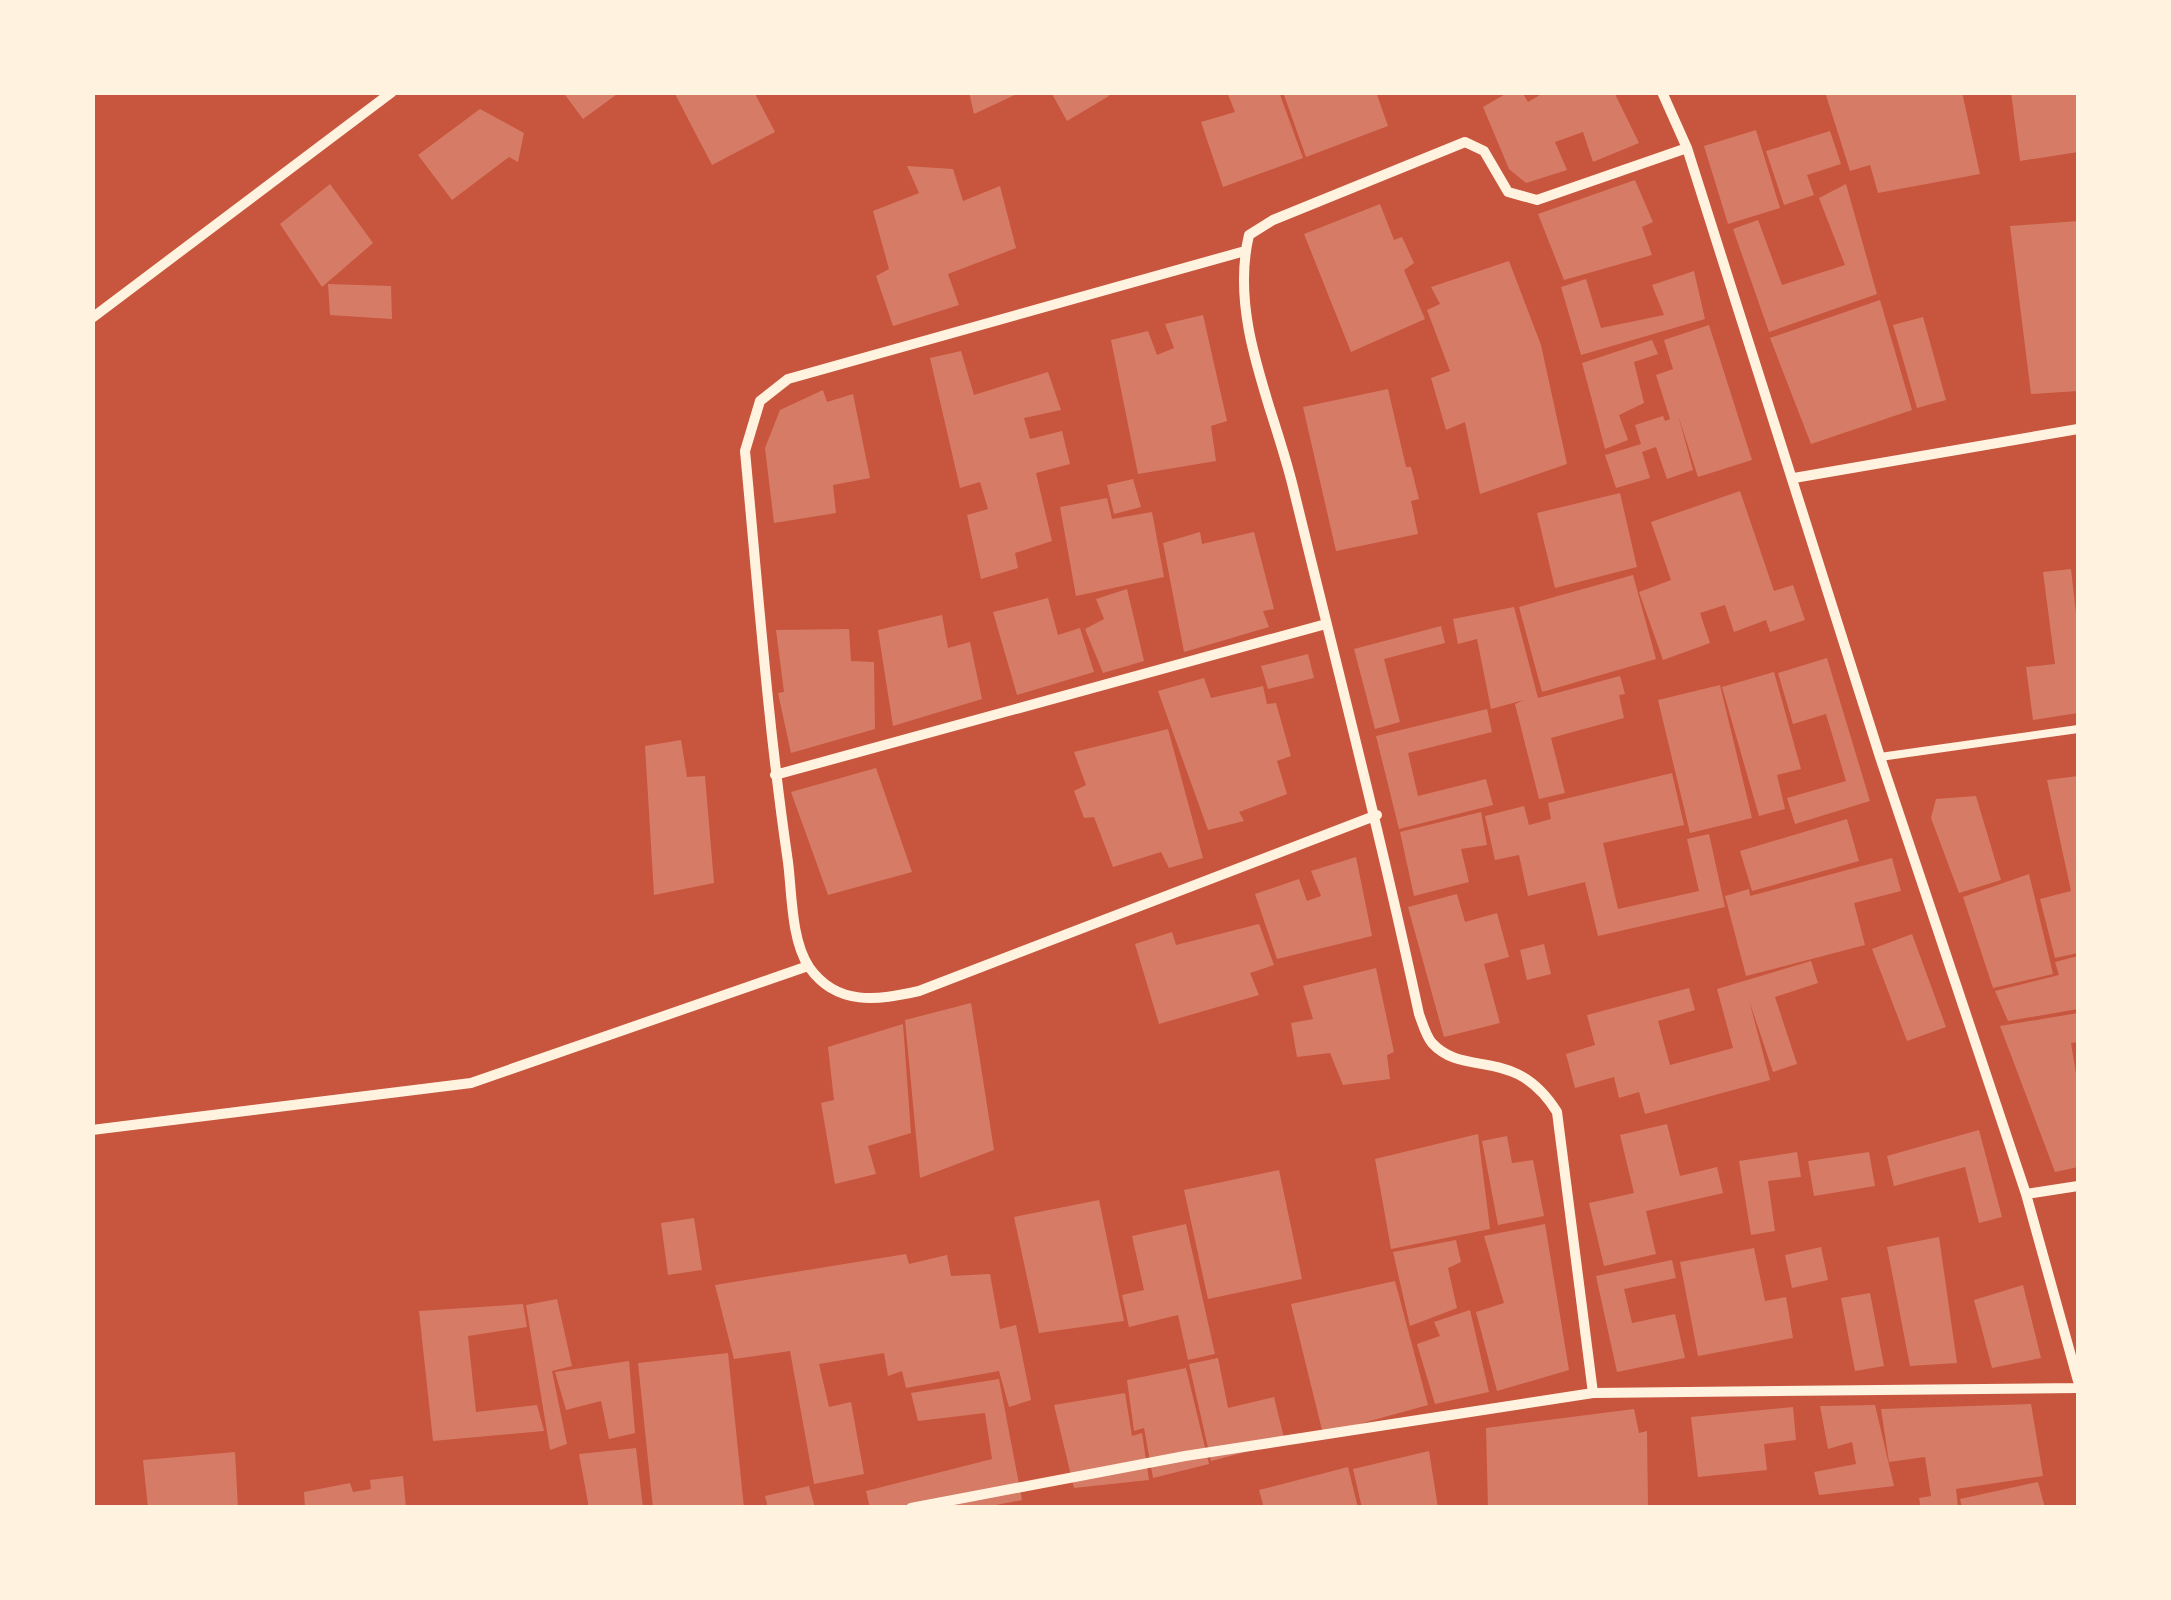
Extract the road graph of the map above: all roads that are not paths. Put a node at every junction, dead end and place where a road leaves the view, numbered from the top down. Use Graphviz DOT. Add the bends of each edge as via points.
graph roads {
  1 [pos="392,92"];
  2 [pos="1662,92"];
  3 [pos="1688,148"];
  4 [pos="1246,251"];
  5 [pos="92,318"];
  6 [pos="2078,429"];
  7 [pos="1794,478"];
  8 [pos="1326,624"];
  9 [pos="2078,729"];
  10 [pos="1880,756"];
  11 [pos="775,775"];
  12 [pos="1377,815"];
  13 [pos="808,966"];
  14 [pos="92,1130"];
  15 [pos="2078,1186"];
  16 [pos="2026,1194"];
  17 [pos="2078,1385"];
  18 [pos="1594,1393"];
  19 [pos="968,1504"];
  20 [pos="910,1508"];
  1 -- 5 [label="street"];
  2 -- 3 [label="street"];
  3 -- 4 [label="street" via="1537,200 1508,192 1484,151 1465,142 1273,220 1250,235"];
  3 -- 7 [label="street"];
  4 -- 8 [label="street" via="1244,316"];
  4 -- 11 [label="street" via="788,379 760,401 745,452"];
  6 -- 7 [label="street"];
  7 -- 10 [label="street"];
  8 -- 11 [label="street"];
  8 -- 12 [label="street"];
  9 -- 10 [label="lane"];
  10 -- 16 [label="street"];
  11 -- 13 [label="street"];
  12 -- 13 [label="street" via="919,991 872,1002 838,994"];
  12 -- 18 [label="street" via="1419,1014 1431,1042 1452,1055 1517,1070 1542,1088 1558,1112"];
  13 -- 14 [label="street" via="471,1082"];
  15 -- 16 [label="street"];
  16 -- 17 [label="street"];
  17 -- 18 [label="street"];
  18 -- 19 [label="street" via="1184,1456"];
  19 -- 20 [label="street"];
}
